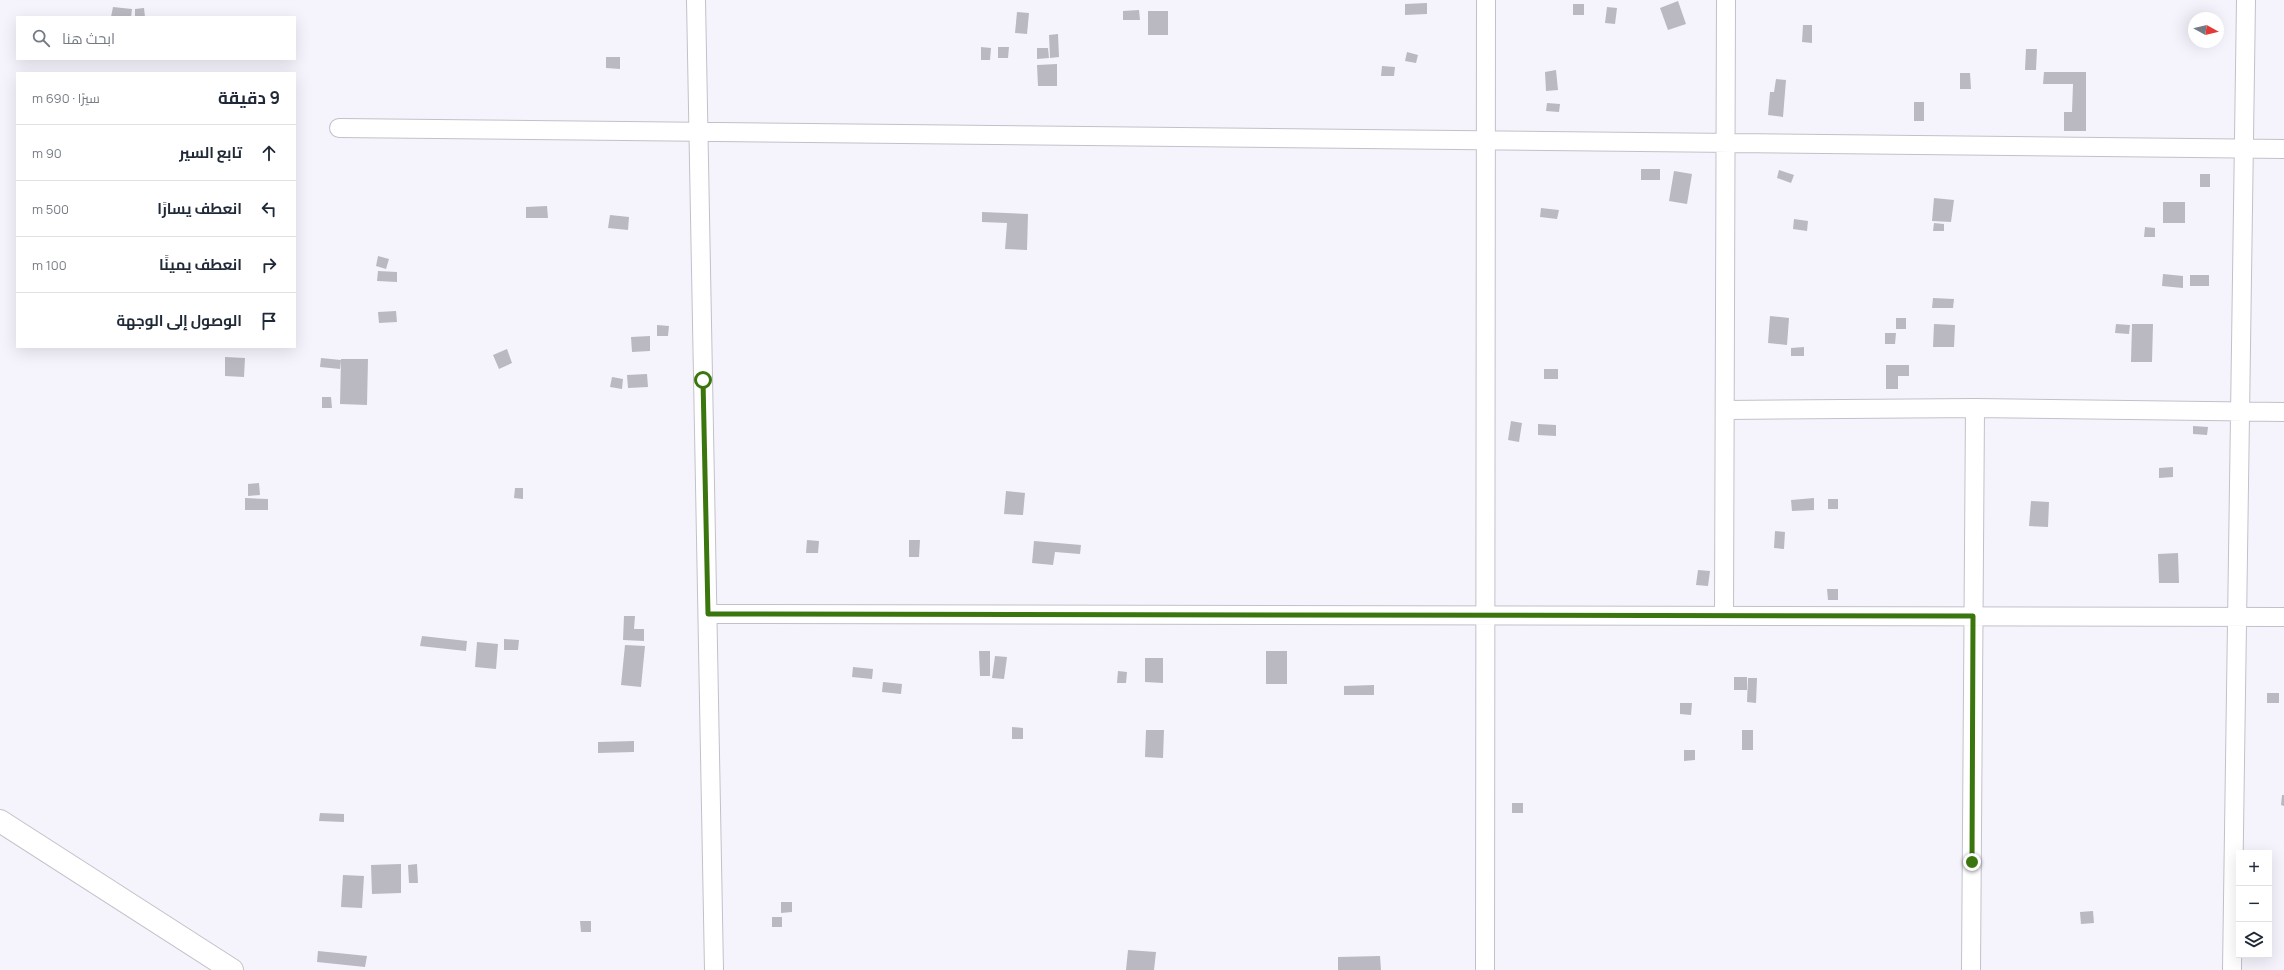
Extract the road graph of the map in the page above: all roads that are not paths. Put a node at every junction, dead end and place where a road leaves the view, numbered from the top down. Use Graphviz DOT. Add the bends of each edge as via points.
graph roads {
  1 [pos="696,0"];
  2 [pos="1486,0"];
  3 [pos="1726,0"];
  4 [pos="2246,0"];
  5 [pos="339,128"];
  6 [pos="699,132"];
  7 [pos="1486,140"];
  8 [pos="1726,143"];
  9 [pos="2244,149"];
  10 [pos="2284,149"];
  11 [pos="1975,408"];
  12 [pos="1725,410"];
  13 [pos="2240,411"];
  14 [pos="2284,412"];
  15 [pos="708,614"];
  16 [pos="1485,615"];
  17 [pos="1724,616"];
  18 [pos="1973,616"];
  19 [pos="2237,617"];
  20 [pos="2284,618"];
  21 [pos="0,821"];
  22 [pos="232,970"];
  23 [pos="714,970"];
  24 [pos="1485,970"];
  25 [pos="1971,970"];
  26 [pos="2232,970"];
  1 -- 6 [label="street"];
  2 -- 7 [label="street"];
  3 -- 8 [label="street"];
  4 -- 9 [label="street"];
  5 -- 6 [label="street"];
  6 -- 7 [label="street"];
  6 -- 15 [label="street"];
  7 -- 8 [label="street"];
  7 -- 16 [label="street"];
  8 -- 9 [label="street"];
  8 -- 12 [label="street"];
  9 -- 10 [label="street"];
  9 -- 13 [label="street"];
  11 -- 12 [label="street"];
  11 -- 13 [label="street"];
  11 -- 18 [label="street"];
  12 -- 17 [label="street"];
  13 -- 14 [label="street"];
  13 -- 19 [label="street"];
  15 -- 16 [label="street"];
  15 -- 23 [label="street"];
  16 -- 17 [label="street"];
  16 -- 24 [label="street"];
  17 -- 18 [label="street"];
  18 -- 19 [label="street"];
  18 -- 25 [label="street"];
  19 -- 20 [label="street"];
  19 -- 26 [label="street"];
  21 -- 22 [label="main road"];
}
